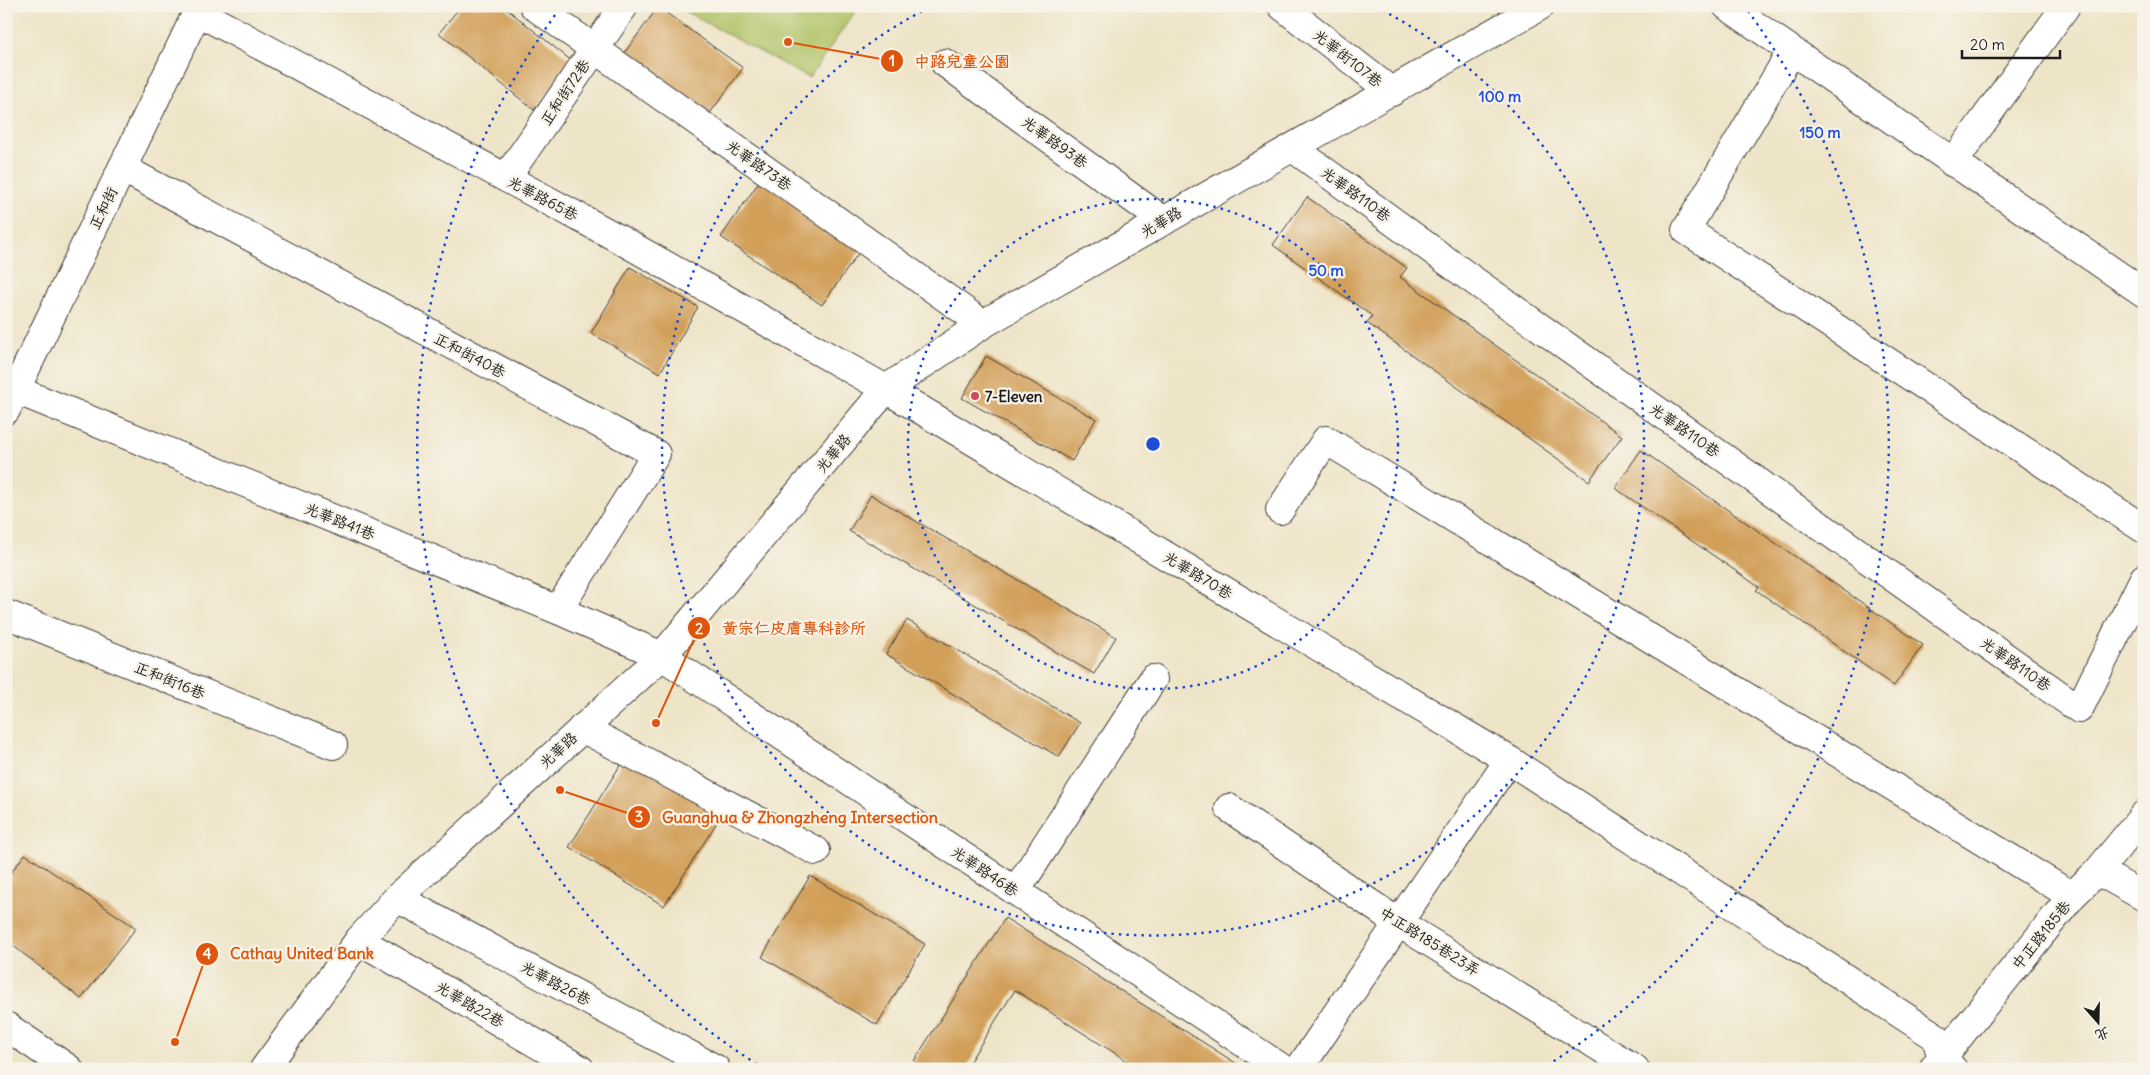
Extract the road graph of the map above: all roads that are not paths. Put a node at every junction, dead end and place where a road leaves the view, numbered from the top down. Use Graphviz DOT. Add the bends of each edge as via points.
graph roads {
  1 [pos="534,6"];
  2 [pos="624,6"];
  3 [pos="1282,6"];
  4 [pos="1727,6"];
  5 [pos="2066,6"];
  6 [pos="1534,8"];
  7 [pos="199,9"];
  8 [pos="595,48"];
  9 [pos="1791,52"];
  10 [pos="945,63"];
  11 [pos="1392,92"];
  12 [pos="1293,148"];
  13 [pos="1953,163"];
  14 [pos="122,168"];
  15 [pos="506,178"];
  16 [pos="1164,221"];
  17 [pos="2144,293"];
  18 [pos="983,324"];
  19 [pos="886,389"];
  20 [pos="11,400"];
  21 [pos="1280,510"];
  22 [pos="2144,529"];
  23 [pos="2144,578"];
  24 [pos="558,610"];
  25 [pos="6,614"];
  26 [pos="662,656"];
  27 [pos="1154,679"];
  28 [pos="582,728"];
  29 [pos="333,745"];
  30 [pos="1510,760"];
  31 [pos="1229,808"];
  32 [pos="2144,814"];
  33 [pos="816,851"];
  34 [pos="2098,871"];
  35 [pos="1016,891"];
  36 [pos="2072,896"];
  37 [pos="2144,897"];
  38 [pos="397,898"];
  39 [pos="1399,923"];
  40 [pos="359,940"];
  41 [pos="6,1026"];
  42 [pos="1943,1065"];
  43 [pos="69,1069"];
  44 [pos="264,1069"];
  45 [pos="580,1069"];
  46 [pos="716,1069"];
  47 [pos="1283,1069"];
  48 [pos="1299,1069"];
  49 [pos="1635,1069"];
  1 -- 8 [label="street, 光華路73巷"];
  2 -- 8 [label="street, 正和街72巷"];
  3 -- 11 [label="street, 光華街107巷"];
  4 -- 9 [label="street"];
  5 -- 13 [label="street"];
  6 -- 11 [label="street, 光華路"];
  7 -- 14 [label="street, 正和街"];
  7 -- 15 [label="street, 光華路65巷"];
  8 -- 15 [label="street, 正和街72巷"];
  8 -- 18 [label="street, 光華路73巷"];
  9 -- 13 [label="street"];
  9 -- 22 [label="street" via="1686,230"];
  10 -- 16 [label="street, 光華路93巷"];
  11 -- 12 [label="street, 光華路"];
  12 -- 16 [label="street, 光華路"];
  12 -- 23 [label="street, 光華路110巷" via="1474,281 2079,709"];
  13 -- 17 [label="street"];
  14 -- 20 [label="street, 正和街"];
  14 -- 24 [label="street, 正和街40巷" via="656,454"];
  15 -- 19 [label="street, 光華路65巷"];
  16 -- 18 [label="street, 光華路"];
  18 -- 19 [label="street, 光華路"];
  19 -- 26 [label="street, 光華路"];
  19 -- 30 [label="street, 光華路70巷"];
  20 -- 24 [label="street, 光華路41巷"];
  21 -- 36 [label="street" via="1326,440"];
  24 -- 26 [label="street, 光華路41巷"];
  25 -- 29 [label="street, 正和街16巷"];
  26 -- 28 [label="street, 光華路"];
  26 -- 35 [label="street, 光華路46巷"];
  27 -- 35 [label="street"];
  28 -- 33 [label="street"];
  28 -- 38 [label="street, 光華路"];
  30 -- 39 [label="street"];
  30 -- 42 [label="street, 光華路70巷" via="1936,1037"];
  31 -- 39 [label="street, 中正路185巷23弄"];
  32 -- 34 [label="street, 中正路185巷"];
  34 -- 36 [label="street, 中正路185巷"];
  34 -- 37 [label="street"];
  35 -- 47 [label="street, 光華路46巷"];
  36 -- 42 [label="street, 中正路185巷"];
  38 -- 40 [label="street, 光華路"];
  38 -- 46 [label="street, 光華路26巷"];
  39 -- 48 [label="street"];
  39 -- 49 [label="street, 中正路185巷23弄"];
  40 -- 44 [label="street, 光華路"];
  40 -- 45 [label="street, 光華路22巷"];
  41 -- 43 [label="street"];
}
